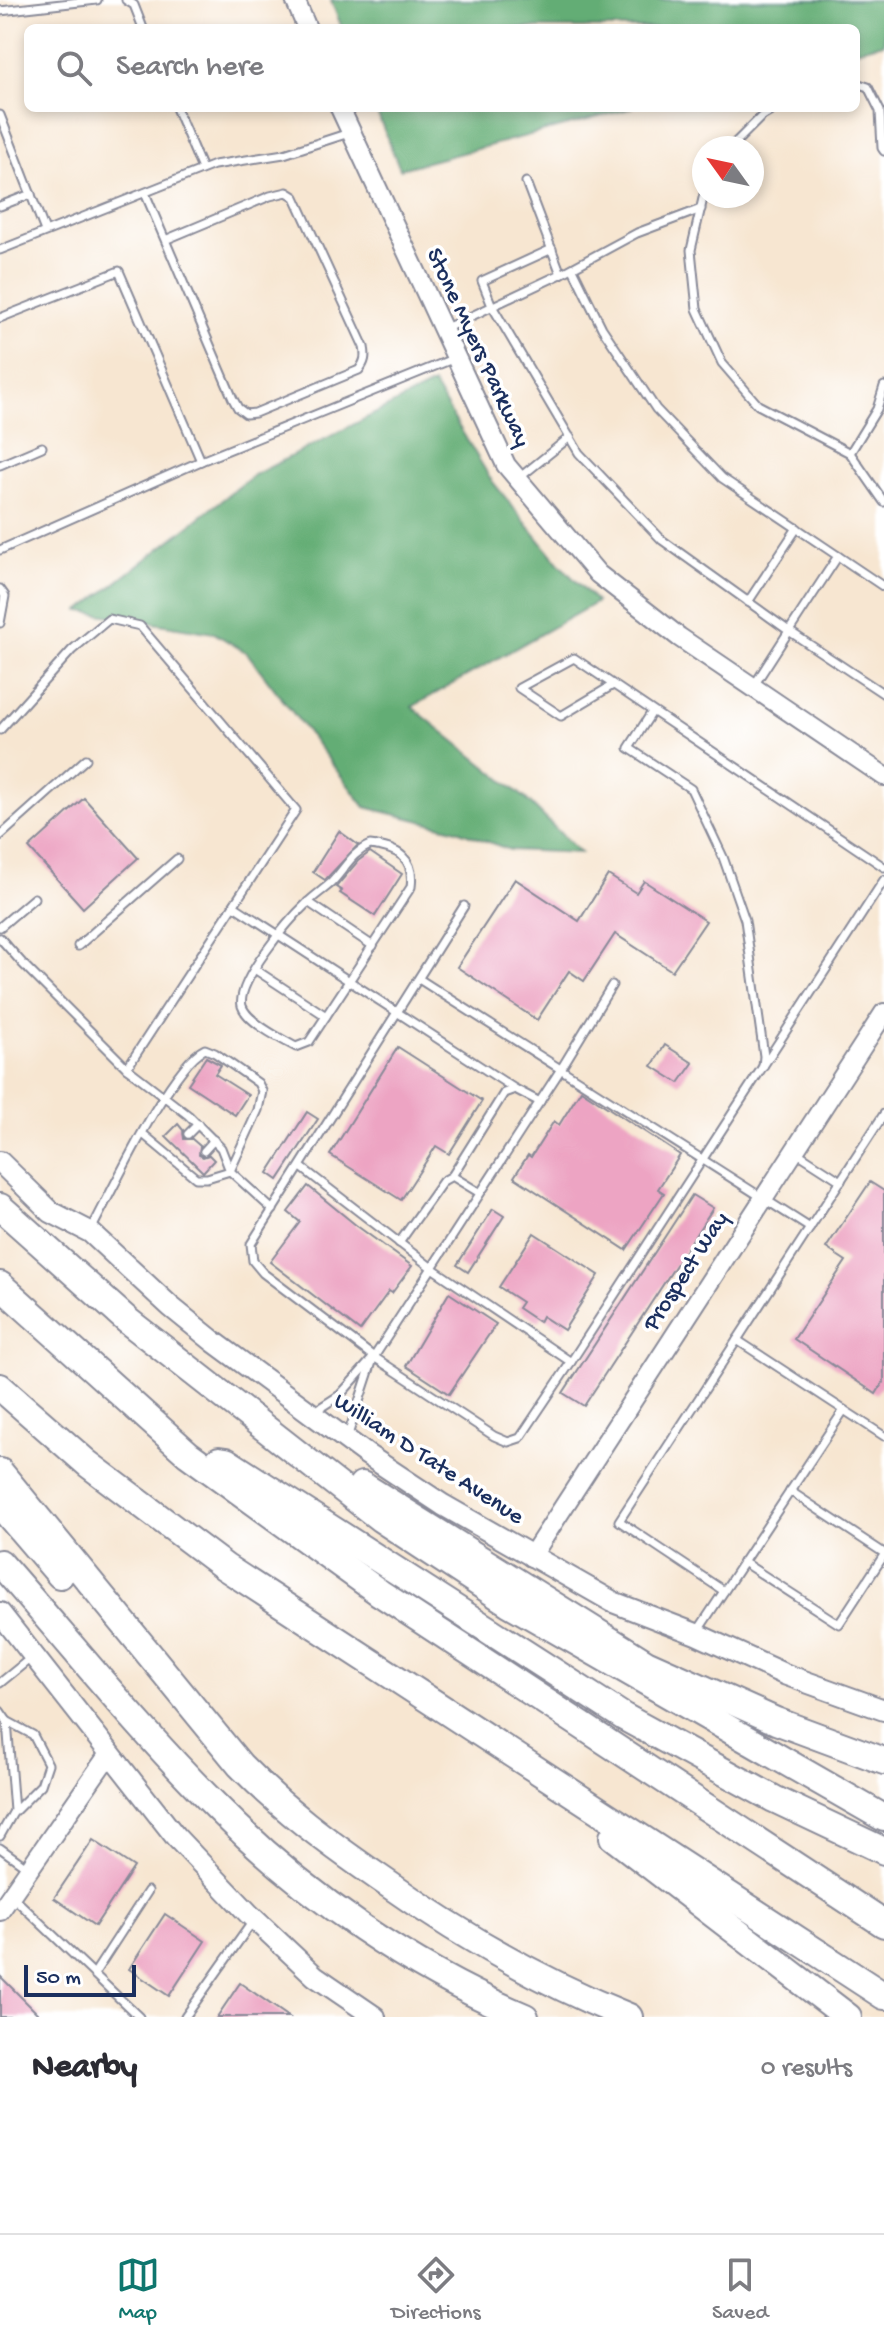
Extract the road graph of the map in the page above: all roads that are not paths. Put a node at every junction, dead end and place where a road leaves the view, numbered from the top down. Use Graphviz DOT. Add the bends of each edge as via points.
graph roads {
  1 [pos="97,0"];
  2 [pos="126,0"];
  3 [pos="295,0"];
  4 [pos="0,11"];
  5 [pos="141,24"];
  6 [pos="305,24"];
  7 [pos="860,84"];
  8 [pos="178,112"];
  9 [pos="342,112"];
  10 [pos="769,112"];
  11 [pos="0,115"];
  12 [pos="350,132"];
  13 [pos="742,136"];
  14 [pos="884,151"];
  15 [pos="202,169"];
  16 [pos="526,182"];
  17 [pos="145,193"];
  18 [pos="31,194"];
  19 [pos="0,206"];
  20 [pos="701,209"];
  21 [pos="45,231"];
  22 [pos="165,240"];
  23 [pos="552,249"];
  24 [pos="0,250"];
  25 [pos="573,269"];
  26 [pos="561,274"];
  27 [pos="492,306"];
  28 [pos="0,318"];
  29 [pos="442,329"];
  30 [pos="455,358"];
  31 [pos="884,386"];
  32 [pos="570,437"];
  33 [pos="42,447"];
  34 [pos="850,453"];
  35 [pos="201,461"];
  36 [pos="0,465"];
  37 [pos="518,480"];
  38 [pos="884,502"];
  39 [pos="797,528"];
  40 [pos="0,550"];
  41 [pos="838,556"];
  42 [pos="884,587"];
  43 [pos="0,589"];
  44 [pos="748,602"];
  45 [pos="0,623"];
  46 [pos="789,631"];
  47 [pos="613,685"];
  48 [pos="753,687"];
  49 [pos="884,694"];
  50 [pos="652,712"];
  51 [pos="0,730"];
  52 [pos="86,759"];
  53 [pos="884,776"];
  54 [pos="0,836"];
  55 [pos="177,859"];
  56 [pos="884,867"];
  57 [pos="884,880"];
  58 [pos="34,898"];
  59 [pos="308,902"];
  60 [pos="234,906"];
  61 [pos="464,906"];
  62 [pos="0,927"];
  63 [pos="278,935"];
  64 [pos="0,938"];
  65 [pos="78,946"];
  66 [pos="373,946"];
  67 [pos="256,970"];
  68 [pos="419,979"];
  69 [pos="349,982"];
  70 [pos="612,985"];
  71 [pos="398,1013"];
  72 [pos="884,1013"];
  73 [pos="326,1016"];
  74 [pos="127,1068"];
  75 [pos="561,1069"];
  76 [pos="763,1069"];
  77 [pos="515,1089"];
  78 [pos="163,1096"];
  79 [pos="540,1102"];
  80 [pos="884,1114"];
  81 [pos="198,1124"];
  82 [pos="143,1134"];
  83 [pos="188,1134"];
  84 [pos="214,1140"];
  85 [pos="177,1146"];
  86 [pos="204,1151"];
  87 [pos="795,1151"];
  88 [pos="168,1155"];
  89 [pos="705,1159"];
  90 [pos="0,1162"];
  91 [pos="192,1162"];
  92 [pos="301,1167"];
  93 [pos="186,1169"];
  94 [pos="230,1171"];
  95 [pos="452,1176"];
  96 [pos="841,1181"];
  97 [pos="480,1193"];
  98 [pos="764,1198"];
  99 [pos="0,1207"];
  100 [pos="273,1210"];
  101 [pos="810,1228"];
  102 [pos="90,1232"];
  103 [pos="399,1243"];
  104 [pos="432,1268"];
  105 [pos="0,1285"];
  106 [pos="737,1340"];
  107 [pos="374,1357"];
  108 [pos="571,1362"];
  109 [pos="0,1387"];
  110 [pos="844,1410"];
  111 [pos="311,1414"];
  112 [pos="884,1436"];
  113 [pos="347,1440"];
  114 [pos="188,1454"];
  115 [pos="304,1457"];
  116 [pos="0,1472"];
  117 [pos="790,1491"];
  118 [pos="0,1505"];
  119 [pos="884,1554"];
  120 [pos="531,1557"];
  121 [pos="743,1562"];
  122 [pos="0,1563"];
  123 [pos="724,1591"];
  124 [pos="0,1613"];
  125 [pos="696,1634"];
  126 [pos="34,1655"];
  127 [pos="0,1683"];
  128 [pos="884,1710"];
  129 [pos="0,1711"];
  130 [pos="7,1721"];
  131 [pos="109,1754"];
  132 [pos="884,1761"];
  133 [pos="240,1765"];
  134 [pos="586,1803"];
  135 [pos="12,1813"];
  136 [pos="878,1815"];
  137 [pos="0,1836"];
  138 [pos="0,1848"];
  139 [pos="884,1851"];
  140 [pos="29,1869"];
  141 [pos="148,1891"];
  142 [pos="5,1903"];
  143 [pos="254,1919"];
  144 [pos="884,1924"];
  145 [pos="94,1974"];
  146 [pos="884,1996"];
  147 [pos="139,2017"];
  148 [pos="185,2017"];
  149 [pos="375,2017"];
  150 [pos="525,2017"];
  151 [pos="629,2017"];
  152 [pos="848,2017"];
  1 -- 4 [label="lane"];
  2 -- 5 [label="lane" via="134,5"];
  3 -- 6 [label="street"];
  7 -- 14 [label="lane" via="868,87 880,111"];
  8 -- 15 [label="lane"];
  9 -- 12 [label="street, Stone Myers Parkway"];
  10 -- 13 [label="lane"];
  11 -- 18 [label="lane"];
  12 -- 15 [label="lane" via="312,147"];
  12 -- 29 [label="street, Stone Myers Parkway"];
  15 -- 17 [label="lane"];
  16 -- 23 [label="lane"];
  17 -- 21 [label="lane"];
  17 -- 22 [label="lane"];
  18 -- 19 [label="lane"];
  18 -- 21 [label="lane"];
  20 -- 25 [label="lane" via="637,233"];
  20 -- 34 [label="lane" via="691,250 697,309 722,363 758,405"];
  21 -- 24 [label="lane"];
  22 -- 22 [label="lane" via="233,399 246,414 362,366 364,347 295,197 287,192 270,196"];
  23 -- 26 [label="lane"];
  23 -- 27 [label="lane" via="482,281"];
  25 -- 26 [label="lane"];
  25 -- 39 [label="lane" via="602,328 656,409 722,478"];
  26 -- 27 [label="lane"];
  27 -- 29 [label="lane"];
  27 -- 32 [label="lane"];
  28 -- 35 [label="lane" via="119,271"];
  29 -- 30 [label="street, Stone Myers Parkway"];
  30 -- 35 [label="lane"];
  30 -- 37 [label="street, Stone Myers Parkway"];
  31 -- 34 [label="lane" via="877,409"];
  32 -- 37 [label="lane"];
  32 -- 44 [label="lane" via="662,540"];
  33 -- 36 [label="lane"];
  34 -- 38 [label="lane"];
  35 -- 40 [label="lane"];
  37 -- 48 [label="street, Stone Myers Parkway" via="598,574"];
  39 -- 41 [label="lane"];
  39 -- 44 [label="lane"];
  41 -- 42 [label="lane"];
  41 -- 46 [label="lane"];
  43 -- 45 [label="lane" via="5,596"];
  44 -- 46 [label="lane"];
  46 -- 48 [label="lane"];
  46 -- 49 [label="lane"];
  47 -- 47 [label="lane" via="574,658 519,688 561,716"];
  47 -- 50 [label="lane"];
  48 -- 53 [label="street, Stone Myers Parkway"];
  50 -- 56 [label="lane"];
  50 -- 76 [label="lane" via="629,748 691,789 723,857 745,920"];
  51 -- 60 [label="lane" via="72,650 109,619 140,626 296,810"];
  52 -- 54 [label="lane"];
  55 -- 65 [label="lane"];
  57 -- 76 [label="lane"];
  58 -- 62 [label="lane"];
  59 -- 63 [label="lane"];
  59 -- 66 [label="lane"];
  59 -- 66 [label="lane" via="358,850 370,845 386,847 410,863 411,887"];
  60 -- 63 [label="lane"];
  60 -- 74 [label="lane"];
  61 -- 68 [label="lane"];
  63 -- 67 [label="lane"];
  63 -- 69 [label="lane"];
  64 -- 74 [label="lane"];
  66 -- 69 [label="lane"];
  67 -- 73 [label="lane"];
  67 -- 73 [label="lane" via="241,1004 247,1016 282,1040 296,1047 309,1042"];
  68 -- 71 [label="lane"];
  68 -- 75 [label="lane"];
  69 -- 71 [label="lane"];
  69 -- 73 [label="lane"];
  70 -- 75 [label="lane"];
  71 -- 77 [label="lane"];
  71 -- 92 [label="lane"];
  72 -- 87 [label="street, Prospect Way"];
  74 -- 78 [label="lane"];
  75 -- 79 [label="lane"];
  75 -- 89 [label="lane"];
  76 -- 89 [label="lane"];
  77 -- 79 [label="lane"];
  77 -- 95 [label="lane" via="504,1093"];
  78 -- 81 [label="lane"];
  78 -- 82 [label="lane"];
  78 -- 94 [label="lane" via="195,1054 205,1049 258,1083 258,1110"];
  79 -- 97 [label="lane"];
  80 -- 96 [label="lane"];
  81 -- 83 [label="lane"];
  81 -- 84 [label="lane"];
  82 -- 88 [label="lane"];
  82 -- 102 [label="lane"];
  84 -- 86 [label="lane"];
  84 -- 94 [label="lane"];
  85 -- 88 [label="lane"];
  87 -- 96 [label="lane"];
  87 -- 98 [label="street, Prospect Way"];
  88 -- 93 [label="lane"];
  89 -- 98 [label="lane"];
  89 -- 108 [label="lane"];
  90 -- 102 [label="main road, William D Tate Avenue" via="51,1212"];
  91 -- 93 [label="lane"];
  92 -- 100 [label="lane"];
  92 -- 103 [label="lane"];
  93 -- 94 [label="lane" via="196,1178"];
  94 -- 100 [label="lane"];
  95 -- 97 [label="lane"];
  95 -- 103 [label="lane"];
  96 -- 101 [label="lane"];
  97 -- 104 [label="lane"];
  98 -- 101 [label="lane"];
  98 -- 120 [label="street, Prospect Way"];
  99 -- 115 [label="highway" via="128,1321"];
  100 -- 107 [label="lane" via="251,1244 253,1261"];
  101 -- 106 [label="lane"];
  102 -- 111 [label="main road, William D Tate Avenue" via="171,1307"];
  103 -- 104 [label="lane"];
  104 -- 107 [label="lane"];
  104 -- 108 [label="lane"];
  105 -- 114 [label="highway"];
  106 -- 110 [label="lane"];
  106 -- 123 [label="lane" via="619,1521"];
  107 -- 108 [label="lane" via="508,1442 520,1438"];
  107 -- 111 [label="lane" via="340,1395"];
  107 -- 113 [label="lane"];
  109 -- 134 [label="highway" via="88,1464 225,1567"];
  110 -- 112 [label="lane"];
  110 -- 117 [label="lane"];
  111 -- 113 [label="main road, William D Tate Avenue"];
  113 -- 120 [label="main road, William D Tate Avenue"];
  114 -- 139 [label="highway" via="226,1461 624,1717 774,1799"];
  114 -- 144 [label="highway" via="380,1593"];
  115 -- 132 [label="highway" via="321,1460 646,1663 776,1721"];
  115 -- 136 [label="highway" via="381,1519 509,1603"];
  116 -- 133 [label="highway"];
  117 -- 119 [label="lane"];
  117 -- 121 [label="lane"];
  118 -- 133 [label="highway" via="211,1750"];
  119 -- 121 [label="lane" via="839,1624"];
  120 -- 125 [label="main road, William D Tate Avenue" via="613,1602"];
  121 -- 123 [label="lane"];
  122 -- 150 [label="highway" via="171,1758 275,1861 389,1945"];
  123 -- 125 [label="lane"];
  124 -- 126 [label="main road"];
  125 -- 128 [label="main road, William D Tate Avenue" via="784,1674"];
  126 -- 127 [label="lane"];
  126 -- 131 [label="main road"];
  129 -- 130 [label="lane"];
  130 -- 135 [label="lane"];
  130 -- 135 [label="lane" via="33,1735 48,1764 41,1785"];
  131 -- 140 [label="street"];
  131 -- 143 [label="main road" via="175,1836"];
  133 -- 151 [label="highway" via="310,1830 462,1935"];
  134 -- 146 [label="highway"];
  134 -- 152 [label="highway" via="612,1836"];
  135 -- 137 [label="lane"];
  138 -- 140 [label="lane"];
  140 -- 142 [label="street"];
  141 -- 145 [label="lane"];
  142 -- 145 [label="lane"];
  143 -- 148 [label="lane"];
  143 -- 149 [label="main road" via="315,1976"];
  145 -- 147 [label="lane"];
}
